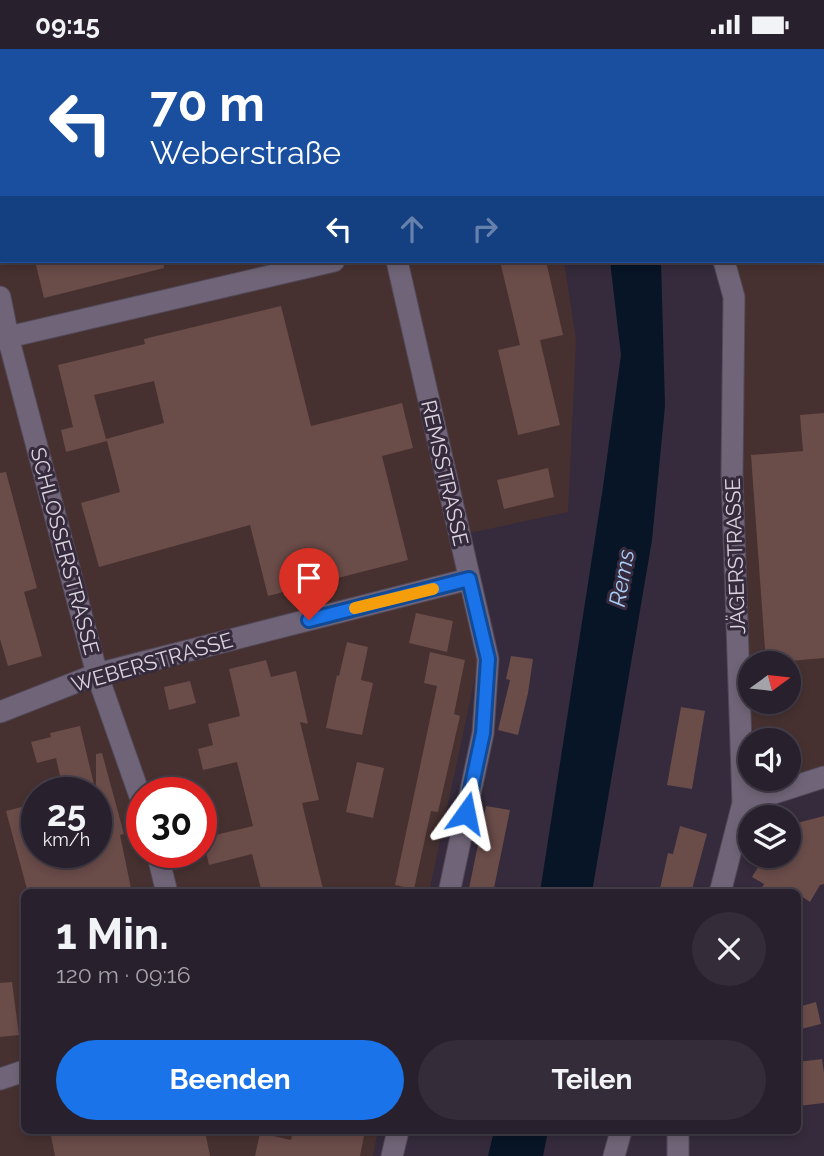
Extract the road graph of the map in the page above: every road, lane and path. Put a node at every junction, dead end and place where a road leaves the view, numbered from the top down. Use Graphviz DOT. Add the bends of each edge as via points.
graph roads {
  1 [pos="325,263"];
  2 [pos="397,263"];
  3 [pos="725,263"];
  4 [pos="0,297"];
  5 [pos="4,338"];
  6 [pos="469,579"];
  7 [pos="97,674"];
  8 [pos="0,712"];
  9 [pos="133,777"];
  10 [pos="824,777"];
  11 [pos="743,803"];
  12 [pos="161,868"];
  13 [pos="166,889"];
  14 [pos="450,889"];
  15 [pos="721,889"];
  16 [pos="21,1072"];
  17 [pos="0,1079"];
  18 [pos="397,1134"];
  19 [pos="620,1134"];
  20 [pos="678,1134"];
  21 [pos="392,1156"];
  22 [pos="614,1156"];
  23 [pos="678,1156"];
  1 -- 5 [label="street"];
  2 -- 6 [label="street, REMSSTRASSE"];
  3 -- 11 [label="street, JÄGERSTRASSE" via="734,297 732,475"];
  4 -- 5 [label="street, SCHLOSSERSTRASSE"];
  5 -- 7 [label="street, SCHLOSSERSTRASSE"];
  6 -- 7 [label="street, WEBERSTRASSE"];
  6 -- 14 [label="street, REMSSTRASSE" via="488,659 483,733"];
  7 -- 8 [label="street, WEBERSTRASSE"];
  7 -- 9 [label="street, SCHLOSSERSTRASSE"];
  10 -- 11 [label="street"];
  11 -- 15 [label="street, JÄGERSTRASSE"];
  12 -- 13 [label="street"];
  16 -- 17 [label="street"];
  18 -- 21 [label="street"];
  19 -- 22 [label="street"];
  20 -- 23 [label="street"];
}
